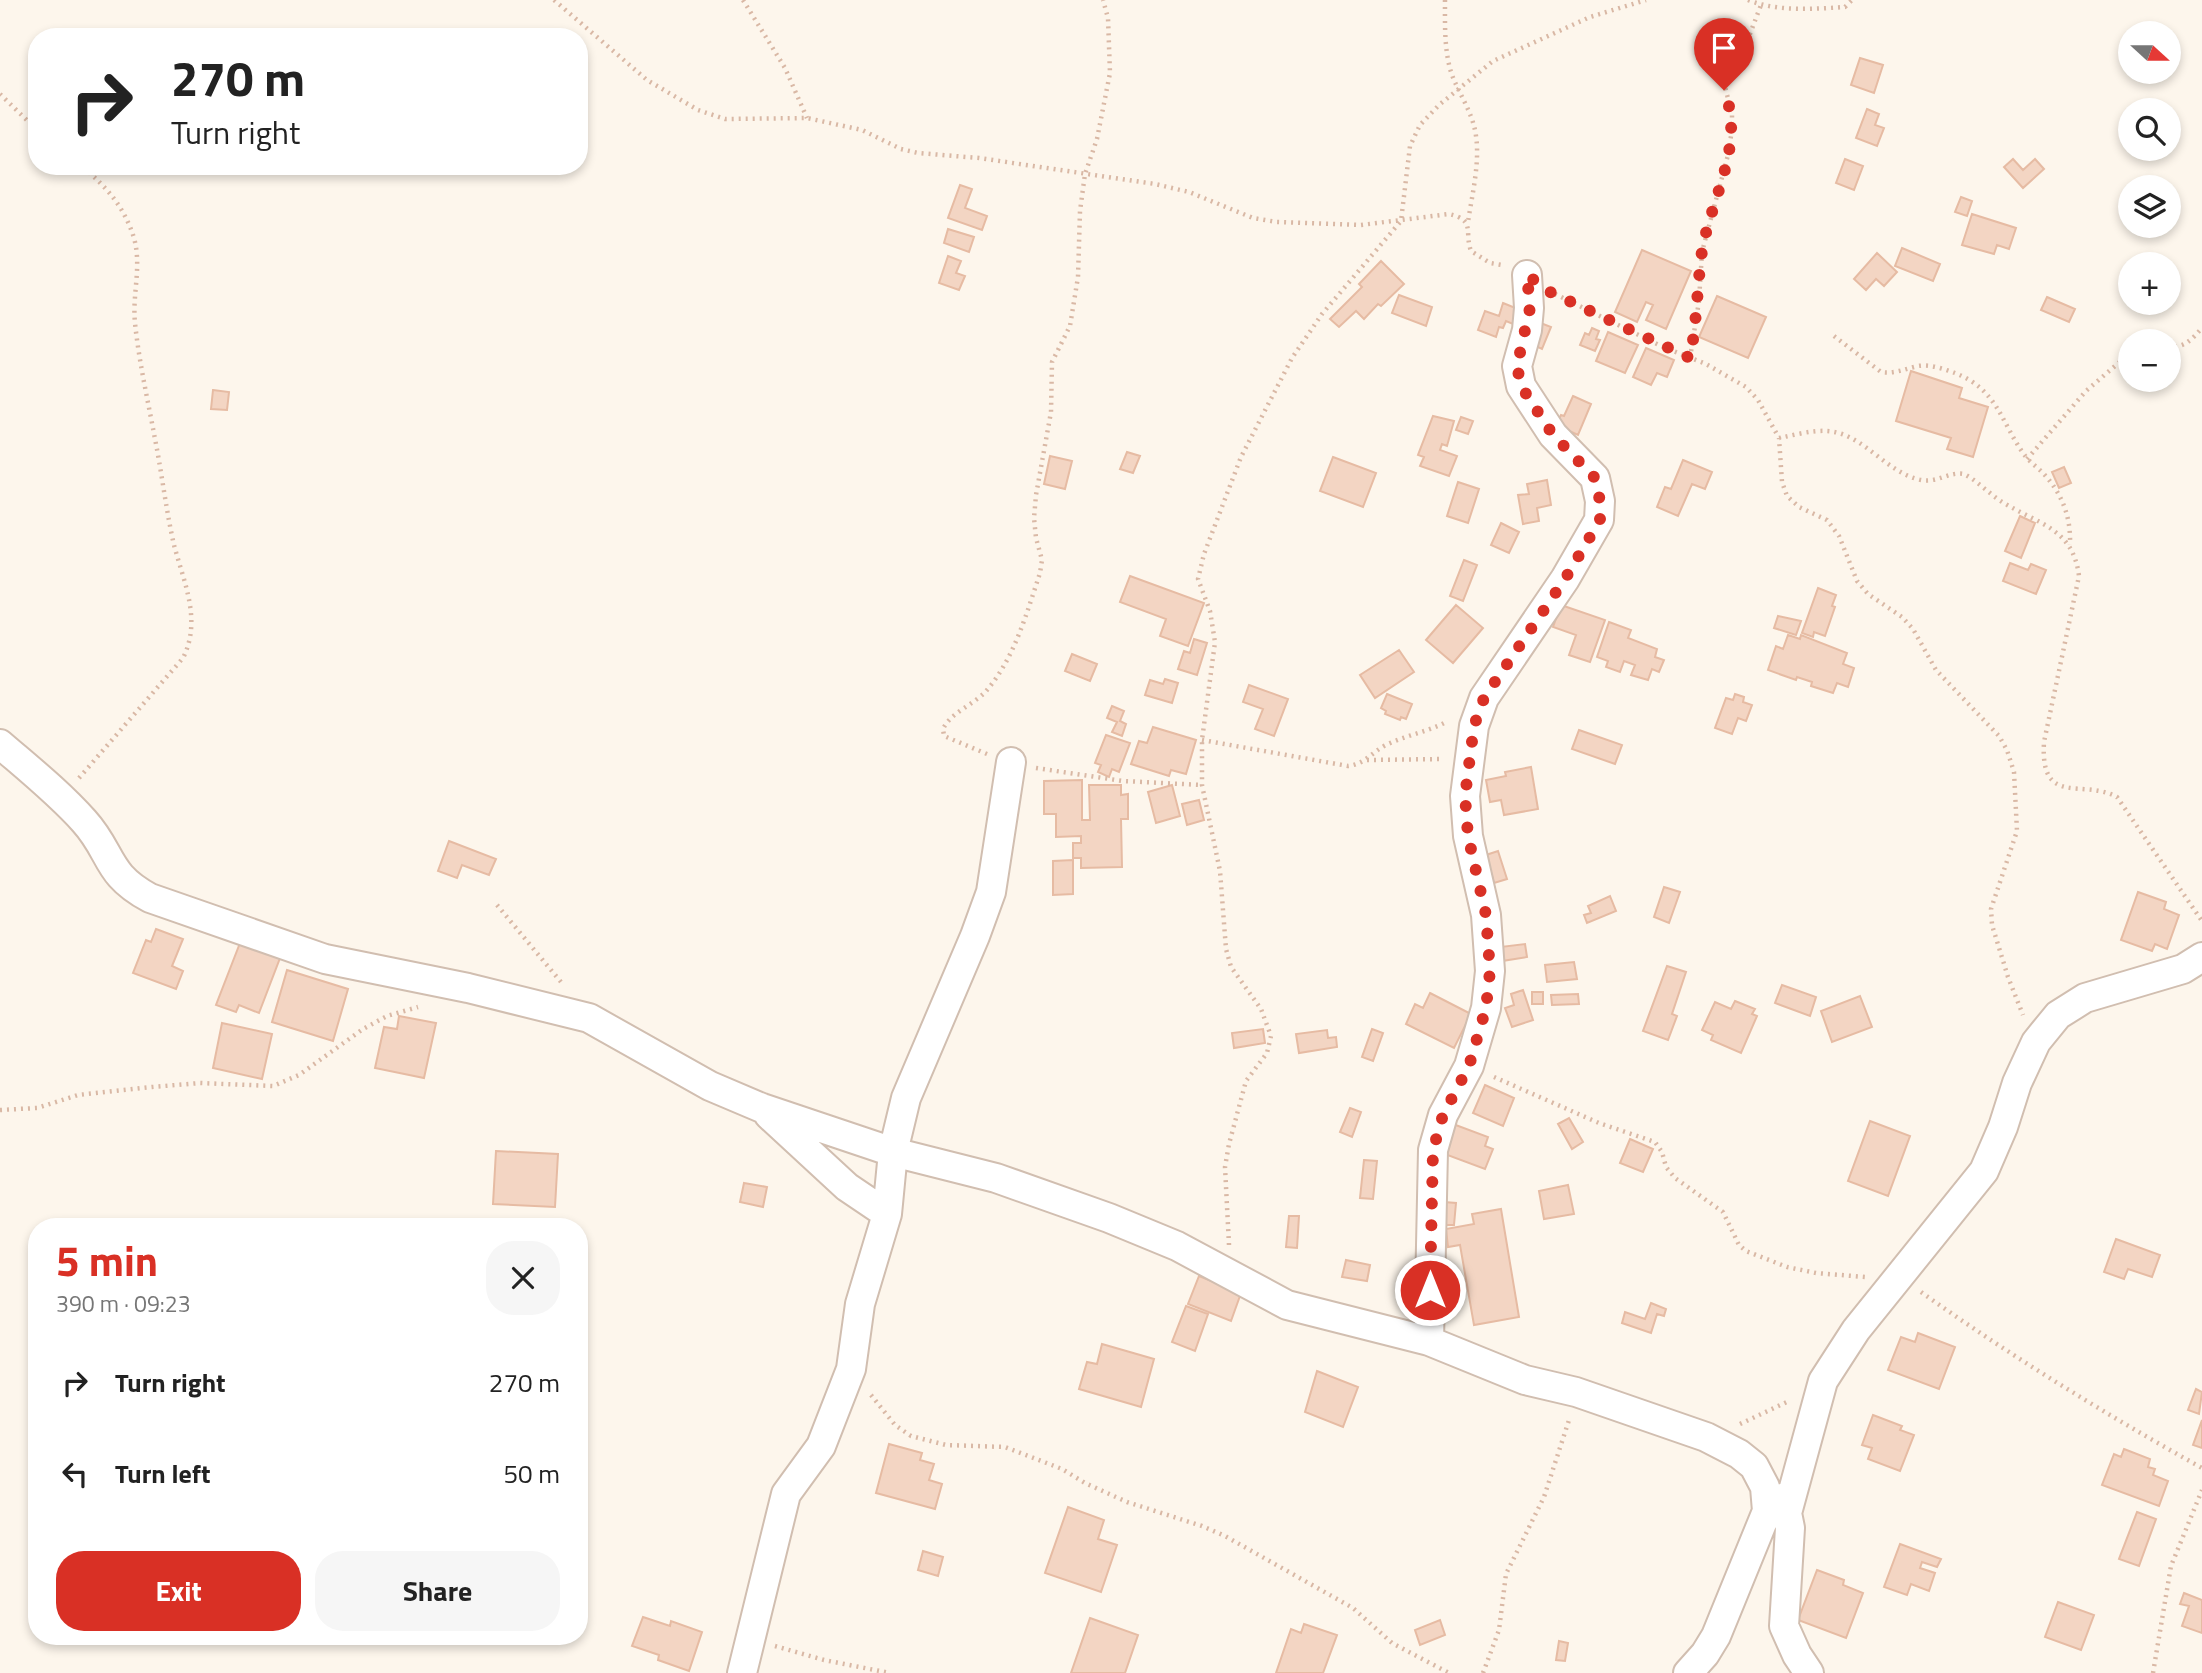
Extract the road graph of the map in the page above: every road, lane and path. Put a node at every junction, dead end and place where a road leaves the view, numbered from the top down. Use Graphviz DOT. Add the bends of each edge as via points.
graph roads {
  1 [pos="554,0"];
  2 [pos="743,0"];
  3 [pos="1103,0"];
  4 [pos="1445,0"];
  5 [pos="1646,0"];
  6 [pos="1748,0"];
  7 [pos="1852,0"];
  8 [pos="1761,5"];
  9 [pos="587,28"];
  10 [pos="588,29"];
  11 [pos="1458,89"];
  12 [pos="0,94"];
  13 [pos="807,118"];
  14 [pos="28,121"];
  15 [pos="1085,174"];
  16 [pos="92,175"];
  17 [pos="1401,221"];
  18 [pos="1467,223"];
  19 [pos="1527,275"];
  20 [pos="2202,328"];
  21 [pos="1834,336"];
  22 [pos="2181,346"];
  23 [pos="1690,358"];
  24 [pos="2118,363"];
  25 [pos="1779,438"];
  26 [pos="2027,459"];
  27 [pos="2070,546"];
  28 [pos="1484,698"];
  29 [pos="1202,740"];
  30 [pos="0,744"];
  31 [pos="1366,760"];
  32 [pos="1468,760"];
  33 [pos="1011,762"];
  34 [pos="1202,785"];
  35 [pos="62,799"];
  36 [pos="498,905"];
  37 [pos="2202,921"];
  38 [pos="2202,957"];
  39 [pos="428,1004"];
  40 [pos="589,1018"];
  41 [pos="2036,1042"];
  42 [pos="1469,1066"];
  43 [pos="762,1108"];
  44 [pos="0,1110"];
  45 [pos="893,1152"];
  46 [pos="887,1214"];
  47 [pos="1231,1274"];
  48 [pos="1900,1277"];
  49 [pos="1429,1341"];
  50 [pos="851,1369"];
  51 [pos="1823,1381"];
  52 [pos="1576,1392"];
  53 [pos="1706,1437"];
  54 [pos="2202,1468"];
  55 [pos="1765,1487"];
  56 [pos="2202,1490"];
  57 [pos="1787,1513"];
  58 [pos="751,1639"];
  59 [pos="742,1673"];
  60 [pos="890,1673"];
  61 [pos="1449,1673"];
  62 [pos="1483,1673"];
  63 [pos="1688,1673"];
  64 [pos="1809,1673"];
  65 [pos="2153,1673"];
  1 -- 9 [label="path"];
  2 -- 13 [label="path" via="785,68"];
  3 -- 15 [label="path" via="1110,72"];
  4 -- 11 [label="path" via="1448,59"];
  5 -- 11 [label="path" via="1590,17 1525,45 1493,61"];
  6 -- 8 [label="path"];
  7 -- 8 [label="path" via="1845,7"];
  8 -- 23 [label="path" via="1740,60 1724,83 1732,130 1702,252"];
  10 -- 13 [label="path" via="647,80 698,110 725,119"];
  11 -- 17 [label="path" via="1420,125 1410,146"];
  11 -- 18 [label="path" via="1476,137"];
  12 -- 14 [label="path"];
  13 -- 15 [label="path" via="862,130 918,153"];
  15 -- 17 [label="path" via="1189,192 1265,220 1361,225"];
  15 -- 33 [label="path" via="1074,306 1070,326 1052,362 1051,412 1035,495 1041,573 1013,648 989,688 943,729 953,742"];
  16 -- 35 [label="path" via="116,198 134,239 140,359 193,629 183,658"];
  17 -- 18 [label="path" via="1449,214"];
  17 -- 29 [label="path" via="1322,314 1292,358 1222,504 1199,570 1215,642"];
  18 -- 19 [label="path" via="1468,243 1478,257"];
  19 -- 23 [label="path" via="1550,292"];
  19 -- 28 [label="street" via="1530,308 1517,366 1521,386 1553,435 1595,478 1600,520"];
  20 -- 22 [label="path"];
  21 -- 26 [label="path" via="1881,372 1941,368 1977,383"];
  23 -- 25 [label="path" via="1746,387"];
  24 -- 26 [label="path" via="2086,391"];
  25 -- 27 [label="path" via="1826,431 1846,435 1917,479 1932,481 1956,472 1964,474 2006,505 2036,518"];
  25 -- 41 [label="path" via="1787,496 1827,520 1857,581 1913,629 1936,670 2007,750 2014,772 2017,831 1991,909 1992,925"];
  26 -- 27 [label="path" via="2043,472 2065,505"];
  27 -- 37 [label="path" via="2079,576 2043,759 2050,777 2060,786 2075,791 2104,790 2117,797"];
  28 -- 31 [label="path" via="1429,731 1384,746"];
  28 -- 32 [label="street"];
  29 -- 31 [label="path" via="1348,766"];
  29 -- 34 [label="path"];
  30 -- 35 [label="street"];
  31 -- 32 [label="path"];
  32 -- 42 [label="street" via="1468,836 1486,915 1490,971 1486,1008"];
  33 -- 34 [label="path" via="1123,782"];
  33 -- 45 [label="street" via="991,892 906,1098"];
  34 -- 47 [label="path" via="1220,871 1228,958 1261,1009 1270,1036 1267,1053 1240,1097 1228,1144 1225,1167"];
  35 -- 40 [label="street" via="86,823 117,875 150,898 325,959"];
  36 -- 40 [label="path"];
  38 -- 41 [label="street" via="2183,969 2085,998 2058,1015"];
  39 -- 44 [label="path" via="387,1016 299,1075 273,1086 164,1086"];
  40 -- 43 [label="street" via="710,1086"];
  41 -- 48 [label="street" via="1984,1171"];
  42 -- 48 [label="path" via="1599,1123 1655,1142 1675,1178 1723,1212 1746,1251 1816,1273"];
  42 -- 49 [label="street" via="1443,1115 1433,1150"];
  43 -- 45 [label="street"];
  43 -- 46 [label="street" via="847,1187"];
  45 -- 46 [label="street"];
  45 -- 47 [label="street" via="996,1178 1109,1218"];
  46 -- 50 [label="street" via="860,1304"];
  47 -- 49 [label="street" via="1287,1306"];
  48 -- 51 [label="street" via="1856,1330"];
  48 -- 54 [label="path" via="1981,1335"];
  49 -- 52 [label="street" via="1525,1380"];
  50 -- 58 [label="street" via="821,1446 786,1494"];
  50 -- 61 [label="path" via="895,1425 911,1436 946,1445 1005,1447 1127,1502 1213,1531 1353,1608 1392,1643"];
  51 -- 53 [label="path" via="1761,1415"];
  51 -- 57 [label="street"];
  52 -- 53 [label="street"];
  52 -- 62 [label="path" via="1544,1497 1506,1574 1499,1630"];
  53 -- 55 [label="street" via="1754,1466"];
  55 -- 57 [label="street" via="1781,1500"];
  55 -- 63 [label="street" via="1768,1511 1757,1541 1716,1636"];
  56 -- 65 [label="path" via="2171,1566"];
  57 -- 64 [label="street" via="1790,1542 1784,1626"];
  58 -- 59 [label="street"];
  58 -- 60 [label="path"];
}
